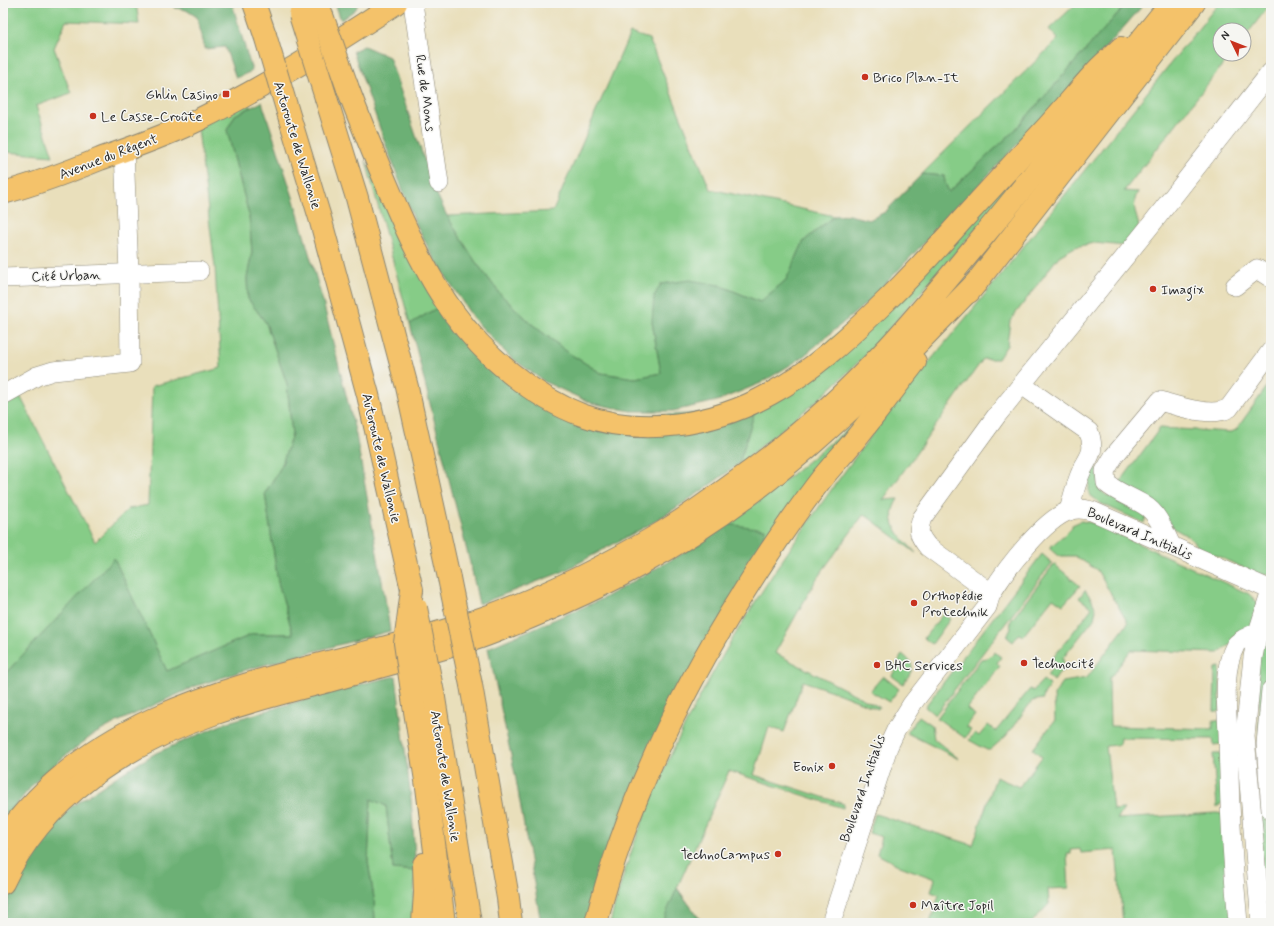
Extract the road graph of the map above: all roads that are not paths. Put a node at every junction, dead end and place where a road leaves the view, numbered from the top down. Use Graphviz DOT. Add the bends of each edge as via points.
graph roads {
  1 [pos="254,3"];
  2 [pos="396,3"];
  3 [pos="413,3"];
  4 [pos="1194,3"];
  5 [pos="1170,5"];
  6 [pos="308,6"];
  7 [pos="1271,72"];
  8 [pos="124,150"];
  9 [pos="438,183"];
  10 [pos="4,192"];
  11 [pos="199,271"];
  12 [pos="129,273"];
  13 [pos="3,278"];
  14 [pos="1271,278"];
  15 [pos="977,282"];
  16 [pos="1235,286"];
  17 [pos="1271,351"];
  18 [pos="1022,385"];
  19 [pos="3,395"];
  20 [pos="1069,511"];
  21 [pos="1171,545"];
  22 [pos="1271,591"];
  23 [pos="991,593"];
  24 [pos="1258,632"];
  25 [pos="1271,690"];
  26 [pos="424,701"];
  27 [pos="1269,749"];
  28 [pos="1248,772"];
  29 [pos="427,787"];
  30 [pos="1271,804"];
  31 [pos="3,840"];
  32 [pos="3,883"];
  33 [pos="508,898"];
  34 [pos="423,923"];
  35 [pos="444,923"];
  36 [pos="470,923"];
  37 [pos="511,923"];
  38 [pos="523,923"];
  39 [pos="596,923"];
  40 [pos="818,923"];
  41 [pos="831,923"];
  42 [pos="1238,923"];
  43 [pos="1262,923"];
  1 -- 26 [label="main road, Autoroute de Wallonie, bridge" via="320,218 368,395 412,590"];
  2 -- 8 [label="main road, Avenue du Régent" via="245,96 197,121"];
  3 -- 9 [label="street, Rue de Mons"];
  4 -- 15 [label="main road"];
  5 -- 6 [label="main road, bridge" via="1095,72 898,289 823,358 769,395 738,409 708,419 645,426 615,423 583,415 554,402 523,383 497,361 453,312 410,238 347,86"];
  5 -- 31 [label="main road" via="1014,199 893,343 834,402 747,475 661,533 608,563 528,601 464,625 251,682 203,698 125,732 73,767 44,792"];
  6 -- 33 [label="main road, bridge" via="326,98 357,198 407,387 471,685"];
  7 -- 18 [label="street"];
  8 -- 10 [label="main road, Avenue du Régent" via="49,179"];
  8 -- 12 [label="street"];
  11 -- 12 [label="street, Cité Urban"];
  12 -- 13 [label="street, Cité Urban"];
  12 -- 19 [label="street" via="130,363 53,371 37,376"];
  14 -- 16 [label="street" via="1257,269"];
  15 -- 32 [label="main road" via="832,427 789,464 685,538 640,565 550,610 472,640 212,714 163,734 104,768 61,802 29,837"];
  15 -- 39 [label="main road" via="823,478 770,551 733,609 657,748 620,841"];
  17 -- 21 [label="street" via="1230,408 1225,411 1197,411 1160,401 1114,456 1105,471 1106,484 1145,505 1157,517"];
  18 -- 20 [label="street" via="1089,432 1092,442 1091,454 1079,475"];
  18 -- 23 [label="street" via="922,518 919,527 920,537 928,547"];
  20 -- 21 [label="street, Boulevard Initialis" via="1079,508 1092,511"];
  20 -- 23 [label="street, Boulevard Initialis" via="1049,523 1034,538"];
  21 -- 22 [label="street, Boulevard Initialis"];
  22 -- 24 [label="street"];
  23 -- 40 [label="street, Boulevard Initialis" via="979,599 903,696 885,724 874,748"];
  23 -- 41 [label="street, Boulevard Initialis" via="988,607 912,704 896,730 888,747"];
  24 -- 28 [label="street" via="1245,736"];
  24 -- 42 [label="street" via="1235,645 1229,661 1226,683 1228,769"];
  25 -- 27 [label="street"];
  26 -- 29 [label="main road"];
  26 -- 36 [label="main road, Autoroute de Wallonie"];
  27 -- 30 [label="street"];
  28 -- 30 [label="street"];
  28 -- 43 [label="street"];
  29 -- 34 [label="main road"];
  29 -- 35 [label="main road"];
  33 -- 37 [label="main road"];
  33 -- 38 [label="main road"];
}
